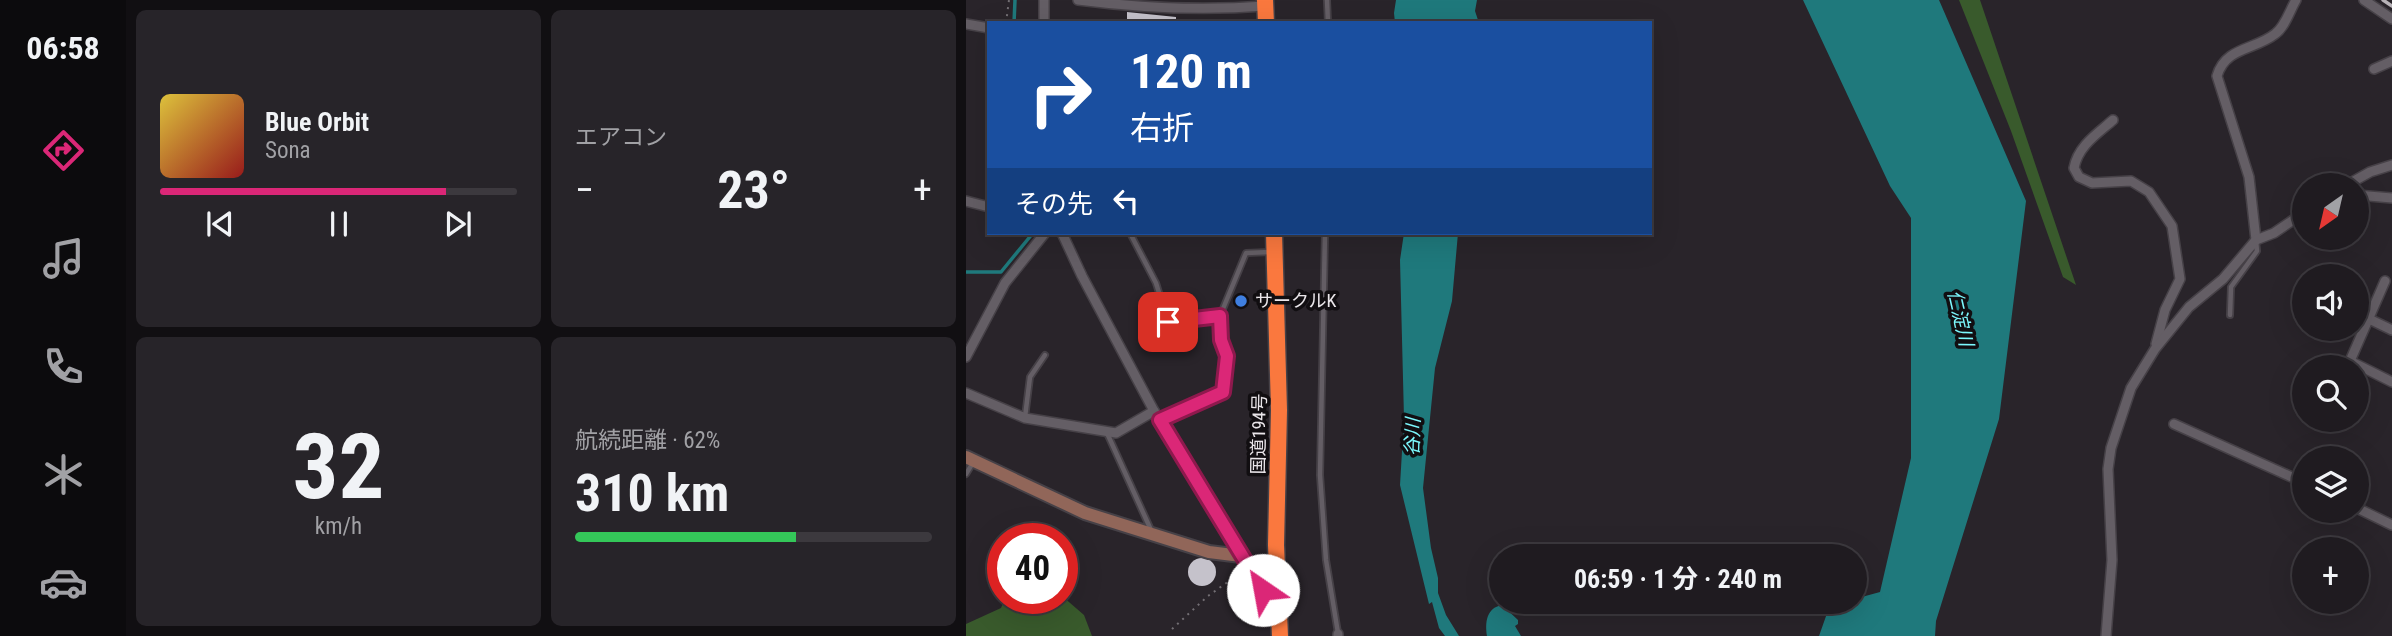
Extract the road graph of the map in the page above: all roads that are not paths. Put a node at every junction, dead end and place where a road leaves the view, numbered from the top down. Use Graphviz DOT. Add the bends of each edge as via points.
graph roads {
  1 [pos="1044,0"];
  2 [pos="1078,0"];
  3 [pos="1327,0"];
  4 [pos="2295,0"];
  5 [pos="2364,0"];
  6 [pos="1266,10"];
  7 [pos="2392,19"];
  8 [pos="1044,21"];
  9 [pos="1328,21"];
  10 [pos="966,24"];
  11 [pos="987,28"];
  12 [pos="2392,61"];
  13 [pos="2374,69"];
  14 [pos="2113,120"];
  15 [pos="2392,165"];
  16 [pos="2368,173"];
  17 [pos="2370,196"];
  18 [pos="2392,198"];
  19 [pos="966,201"];
  20 [pos="987,206"];
  21 [pos="2292,221"];
  22 [pos="1043,235"];
  23 [pos="1063,235"];
  24 [pos="1131,235"];
  25 [pos="1274,235"];
  26 [pos="1325,235"];
  27 [pos="2256,240"];
  28 [pos="1274,252"];
  29 [pos="2385,281"];
  30 [pos="2230,315"];
  31 [pos="1220,316"];
  32 [pos="2369,319"];
  33 [pos="2392,330"];
  34 [pos="2359,341"];
  35 [pos="2154,349"];
  36 [pos="1045,355"];
  37 [pos="966,357"];
  38 [pos="2392,382"];
  39 [pos="966,393"];
  40 [pos="1157,416"];
  41 [pos="1025,418"];
  42 [pos="2174,424"];
  43 [pos="1107,432"];
  44 [pos="970,459"];
  45 [pos="966,474"];
  46 [pos="2292,477"];
  47 [pos="2369,513"];
  48 [pos="2391,521"];
  49 [pos="1153,534"];
  50 [pos="1244,561"];
  51 [pos="1278,612"];
  52 [pos="1338,635"];
  53 [pos="1280,636"];
  54 [pos="2106,636"];
  1 -- 8 [label="street"];
  2 -- 6 [label="street" via="1140,8"];
  3 -- 9 [label="lane"];
  4 -- 27 [label="street" via="2276,34 2232,54 2217,76 2249,177"];
  5 -- 7 [label="street"];
  10 -- 11 [label="street"];
  12 -- 13 [label="street"];
  14 -- 35 [label="street" via="2076,156 2074,168 2079,177 2092,183 2131,181 2149,191 2172,226 2180,279"];
  15 -- 16 [label="street"];
  17 -- 18 [label="street"];
  19 -- 20 [label="street"];
  21 -- 27 [label="street"];
  22 -- 37 [label="street" via="1005,283"];
  23 -- 40 [label="street"];
  24 -- 31 [label="lane" via="1156,283 1168,322"];
  25 -- 28 [label="highway, 国道194号"];
  26 -- 52 [label="lane" via="1320,475 1326,561"];
  27 -- 30 [label="lane" via="2257,251 2231,286"];
  27 -- 35 [label="street"];
  28 -- 31 [label="lane" via="1246,253"];
  28 -- 51 [label="highway, 国道194号"];
  29 -- 32 [label="street"];
  31 -- 40 [label="lane" via="1227,356 1223,392"];
  32 -- 33 [label="street"];
  34 -- 38 [label="street" via="2350,361"];
  35 -- 54 [label="street" via="2131,388 2111,448 2112,560"];
  36 -- 41 [label="lane" via="1030,377"];
  39 -- 41 [label="street"];
  40 -- 43 [label="street" via="1116,433"];
  40 -- 50 [label="street"];
  41 -- 43 [label="street"];
  42 -- 46 [label="street"];
  43 -- 49 [label="lane"];
  44 -- 45 [label="lane"];
  44 -- 49 [label="street" via="1085,513"];
  47 -- 48 [label="street"];
  49 -- 50 [label="street"];
  50 -- 51 [label="street"];
  51 -- 53 [label="highway, 国道194号"];
}
